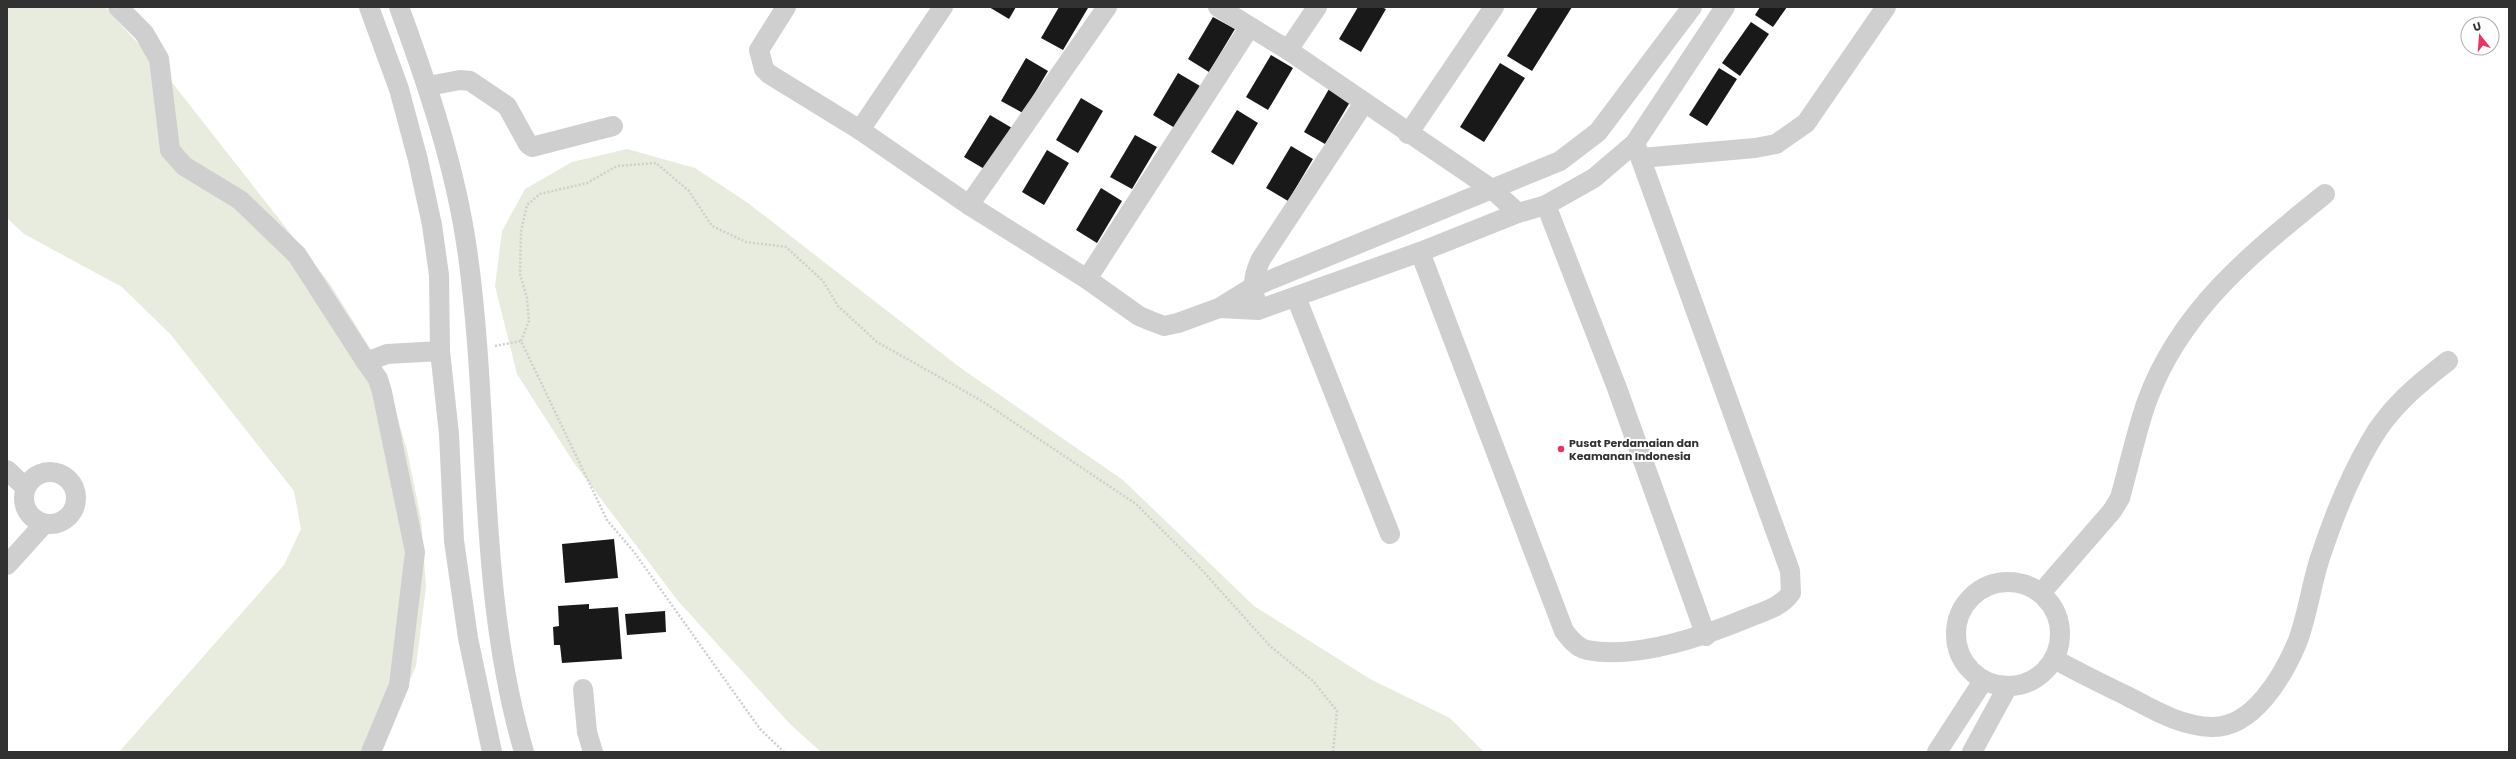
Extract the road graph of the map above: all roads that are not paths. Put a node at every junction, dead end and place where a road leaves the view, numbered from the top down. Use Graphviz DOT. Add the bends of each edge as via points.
graph roads {
  1 [pos="118,7"];
  2 [pos="369,7"];
  3 [pos="399,7"];
  4 [pos="786,7"];
  5 [pos="943,7"];
  6 [pos="1107,7"];
  7 [pos="1218,7"];
  8 [pos="1317,7"];
  9 [pos="1494,7"];
  10 [pos="1692,7"];
  11 [pos="1725,7"];
  12 [pos="1886,7"];
  13 [pos="1249,28"];
  14 [pos="1288,50"];
  15 [pos="428,86"];
  16 [pos="1364,103"];
  17 [pos="613,126"];
  18 [pos="860,130"];
  19 [pos="1408,134"];
  20 [pos="1638,150"];
  21 [pos="1493,190"];
  22 [pos="2325,194"];
  23 [pos="969,205"];
  24 [pos="1546,205"];
  25 [pos="1518,213"];
  26 [pos="1420,252"];
  27 [pos="1088,279"];
  28 [pos="1253,287"];
  29 [pos="1296,297"];
  30 [pos="1219,308"];
  31 [pos="1258,310"];
  32 [pos="440,351"];
  33 [pos="2448,361"];
  34 [pos="366,362"];
  35 [pos="7,470"];
  36 [pos="25,487"];
  37 [pos="44,524"];
  38 [pos="1390,534"];
  39 [pos="7,565"];
  40 [pos="2041,593"];
  41 [pos="499,634"];
  42 [pos="1706,636"];
  43 [pos="468,638"];
  44 [pos="2054,659"];
  45 [pos="1983,680"];
  46 [pos="2008,686"];
  47 [pos="583,690"];
  48 [pos="371,752"];
  49 [pos="492,752"];
  50 [pos="524,752"];
  51 [pos="593,752"];
  52 [pos="1937,752"];
  53 [pos="1972,752"];
  1 -- 34 [label="street" via="144,33 159,59 170,150 184,166 240,200 297,255"];
  2 -- 32 [label="street" via="399,89 432,225 439,275"];
  3 -- 15 [label="street"];
  4 -- 18 [label="street" via="759,50 764,69"];
  5 -- 18 [label="street"];
  6 -- 23 [label="street"];
  7 -- 13 [label="street"];
  8 -- 14 [label="street"];
  9 -- 19 [label="street"];
  10 -- 21 [label="street" via="1598,132 1560,161"];
  11 -- 20 [label="street"];
  12 -- 20 [label="street" via="1806,122 1776,144 1755,148"];
  13 -- 14 [label="street"];
  13 -- 27 [label="street"];
  14 -- 16 [label="street"];
  15 -- 17 [label="street" via="460,80 470,82 507,106 532,147"];
  15 -- 41 [label="street" via="455,185 467,249"];
  16 -- 19 [label="street"];
  16 -- 28 [label="street" via="1261,259 1255,271"];
  18 -- 23 [label="street"];
  19 -- 21 [label="street"];
  20 -- 24 [label="street"];
  20 -- 42 [label="street" via="1790,570 1792,584 1791,593 1781,604"];
  21 -- 25 [label="street"];
  21 -- 28 [label="street"];
  22 -- 40 [label="street" via="2256,250 2217,287 2186,325 2147,400 2120,498 2112,511"];
  23 -- 27 [label="street"];
  24 -- 25 [label="street"];
  24 -- 42 [label="street" via="1617,388"];
  25 -- 26 [label="street"];
  26 -- 29 [label="street"];
  26 -- 42 [label="street" via="1564,631 1574,643 1586,650 1600,651 1644,650"];
  27 -- 30 [label="street" via="1139,316 1164,326"];
  28 -- 30 [label="street"];
  28 -- 31 [label="street"];
  29 -- 31 [label="street"];
  29 -- 38 [label="street"];
  30 -- 31 [label="street"];
  32 -- 34 [label="street" via="387,354"];
  32 -- 43 [label="street" via="450,434 454,541"];
  33 -- 44 [label="street" via="2406,395 2382,421 2369,443 2319,561 2297,642 2280,676 2262,700 2245,716 2226,726 2212,727 2176,721"];
  34 -- 48 [label="street" via="378,379 382,392 415,552 399,685"];
  35 -- 36 [label="street"];
  36 -- 37 [label="street" via="23,498 26,510 33,519"];
  36 -- 37 [label="street" via="32,478 52,471 62,474 71,481 76,491 76,502 72,512 65,520"];
  37 -- 39 [label="street"];
  40 -- 44 [label="street" via="2053,607 2060,624 2060,642"];
  40 -- 45 [label="street" via="2024,584 2005,581 1986,586 1970,597 1962,608 1955,632 1958,652 1968,669"];
  41 -- 43 [label="street"];
  41 -- 50 [label="street" via="513,715"];
  43 -- 49 [label="street"];
  44 -- 46 [label="street" via="2037,677 2026,683"];
  45 -- 46 [label="street"];
  45 -- 52 [label="street"];
  46 -- 53 [label="street"];
  47 -- 51 [label="street" via="587,732"];
}
